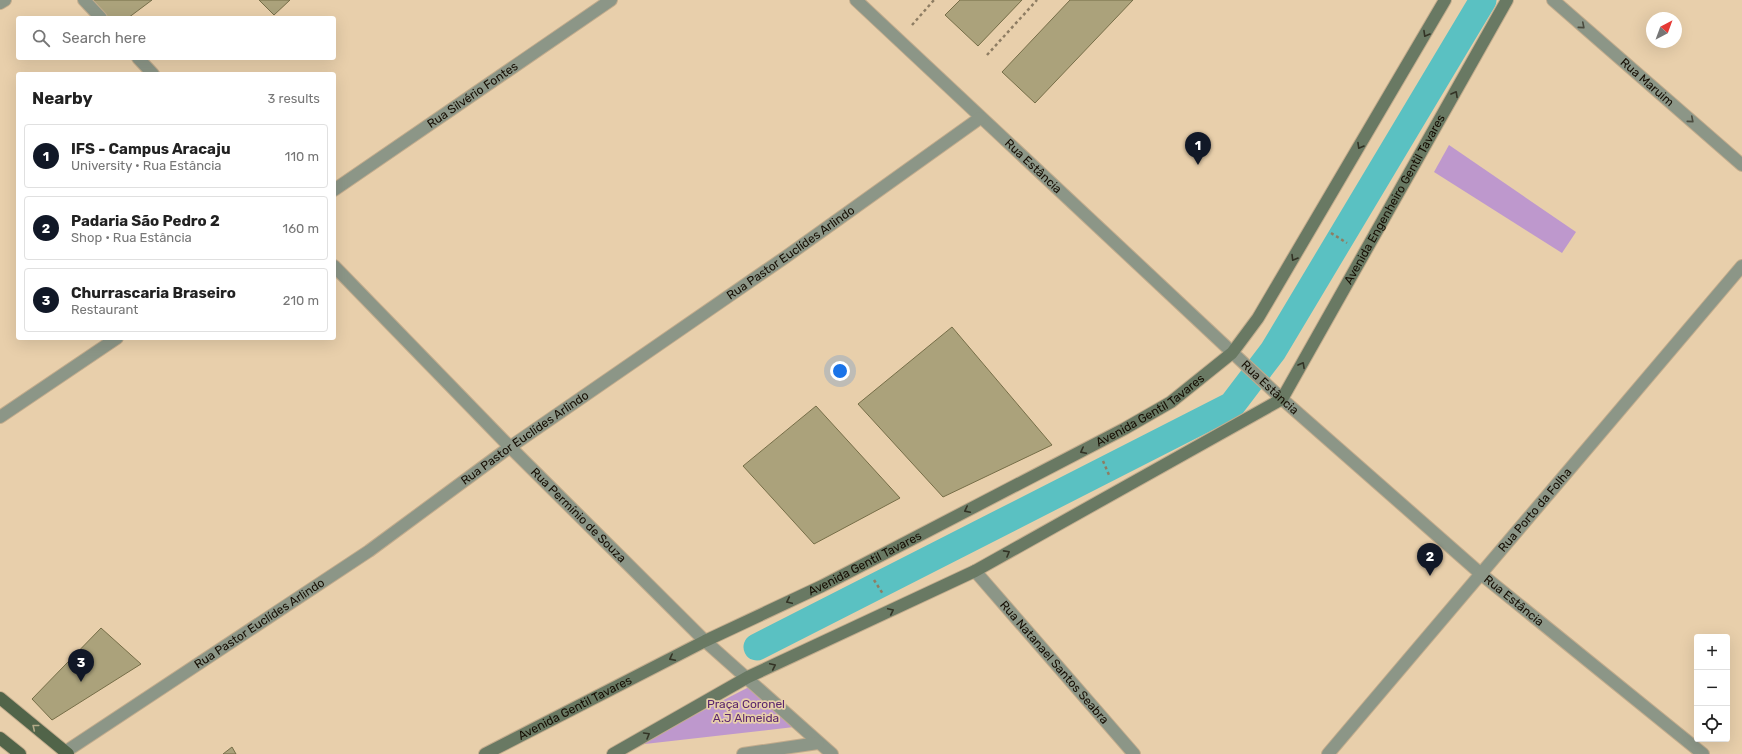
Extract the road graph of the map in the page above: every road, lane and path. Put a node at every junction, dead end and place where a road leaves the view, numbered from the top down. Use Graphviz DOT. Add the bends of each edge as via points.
graph roads {
  1 [pos="5,0"];
  2 [pos="84,0"];
  3 [pos="610,0"];
  4 [pos="856,0"];
  5 [pos="934,0"];
  6 [pos="1037,0"];
  7 [pos="1445,0"];
  8 [pos="1507,0"];
  9 [pos="1553,0"];
  10 [pos="0,3"];
  11 [pos="99,16"];
  12 [pos="898,40"];
  13 [pos="987,55"];
  14 [pos="140,60"];
  15 [pos="151,72"];
  16 [pos="980,118"];
  17 [pos="1742,165"];
  18 [pos="336,189"];
  19 [pos="1329,232"];
  20 [pos="1364,254"];
  21 [pos="1742,266"];
  22 [pos="336,268"];
  23 [pos="114,340"];
  24 [pos="1235,356"];
  25 [pos="1279,396"];
  26 [pos="0,417"];
  27 [pos="1094,444"];
  28 [pos="510,447"];
  29 [pos="1110,477"];
  30 [pos="975,571"];
  31 [pos="1481,574"];
  32 [pos="873,578"];
  33 [pos="884,596"];
  34 [pos="709,643"];
  35 [pos="745,675"];
  36 [pos="0,698"];
  37 [pos="0,738"];
  38 [pos="818,743"];
  39 [pos="67,753"];
  40 [pos="1700,753"];
  41 [pos="20,754"];
  42 [pos="485,754"];
  43 [pos="613,754"];
  44 [pos="743,754"];
  45 [pos="832,754"];
  46 [pos="1134,754"];
  47 [pos="1328,754"];
  1 -- 10 [label="street"];
  2 -- 11 [label="street"];
  3 -- 18 [label="street, Rua Silvério Fontes"];
  4 -- 12 [label="street, Rua Estância"];
  5 -- 12 [label="path"];
  6 -- 13 [label="path"];
  7 -- 24 [label="main road, one-way"];
  20 -- 8 [label="main road, Avenida Engenheiro Gentil Tavares, one-way"];
  9 -- 17 [label="street, Rua Maruim, one-way"];
  12 -- 16 [label="street, Rua Estância"];
  14 -- 15 [label="street"];
  16 -- 24 [label="street, Rua Estância"];
  16 -- 28 [label="street, Rua Pastor Euclídes Arlindo" via="787,256"];
  19 -- 20 [label="path"];
  25 -- 20 [label="main road, Avenida Engenheiro Gentil Tavares, one-way"];
  21 -- 31 [label="street, Rua Porto da Folha"];
  22 -- 28 [label="street, Rua Permínio de Souza"];
  23 -- 26 [label="street"];
  24 -- 25 [label="street, Rua Estância"];
  24 -- 27 [label="main road, Avenida Gentil Tavares" via="1171,402"];
  30 -- 25 [label="main road, one-way"];
  25 -- 31 [label="street, Rua Estância"];
  27 -- 29 [label="path"];
  27 -- 34 [label="main road, Avenida Gentil Tavares, one-way"];
  28 -- 34 [label="street, Rua Permínio de Souza"];
  28 -- 39 [label="street, Rua Pastor Euclídes Arlindo" via="369,551"];
  35 -- 30 [label="main road, one-way"];
  30 -- 46 [label="street, Rua Natanael Santos Seabra"];
  31 -- 40 [label="street, Rua Estância"];
  31 -- 47 [label="street, Rua Porto da Folha"];
  32 -- 33 [label="path"];
  34 -- 35 [label="street, Rua Permínio de Souza"];
  34 -- 42 [label="main road, Avenida Gentil Tavares, one-way"];
  35 -- 38 [label="street, Rua Permínio de Souza"];
  43 -- 35 [label="main road, one-way"];
  39 -- 36 [label="main road, one-way"];
  37 -- 41 [label="main road"];
  38 -- 44 [label="street"];
  38 -- 45 [label="street, Rua Permínio de Souza"];
}
